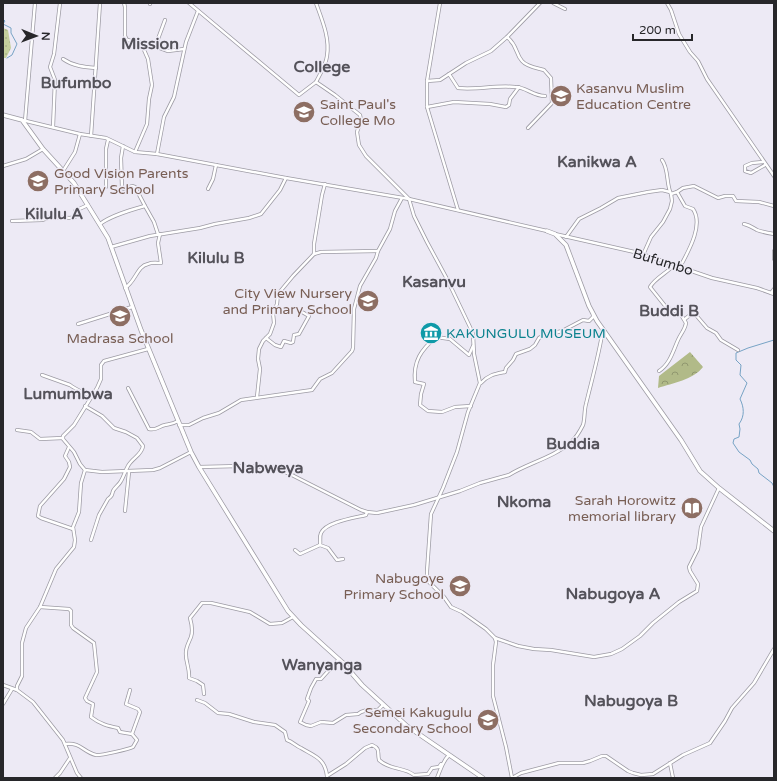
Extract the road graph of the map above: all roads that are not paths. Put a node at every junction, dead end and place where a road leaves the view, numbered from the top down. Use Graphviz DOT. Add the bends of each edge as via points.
graph roads {
  1 [pos="35,3"];
  2 [pos="60,3"];
  3 [pos="100,3"];
  4 [pos="124,3"];
  5 [pos="189,3"];
  6 [pos="316,3"];
  7 [pos="440,3"];
  8 [pos="540,3"];
  9 [pos="553,3"];
  10 [pos="667,3"];
  11 [pos="565,9"];
  12 [pos="198,11"];
  13 [pos="165,20"];
  14 [pos="506,37"];
  15 [pos="141,43"];
  16 [pos="155,46"];
  17 [pos="184,49"];
  18 [pos="63,59"];
  19 [pos="96,68"];
  20 [pos="449,74"];
  21 [pos="427,81"];
  22 [pos="316,82"];
  23 [pos="519,87"];
  24 [pos="545,96"];
  25 [pos="427,107"];
  26 [pos="3,115"];
  27 [pos="24,120"];
  28 [pos="53,127"];
  29 [pos="528,128"];
  30 [pos="80,134"];
  31 [pos="90,136"];
  32 [pos="108,140"];
  33 [pos="123,146"];
  34 [pos="43,149"];
  35 [pos="136,152"];
  36 [pos="157,154"];
  37 [pos="662,160"];
  38 [pos="764,162"];
  39 [pos="216,165"];
  40 [pos="765,165"];
  41 [pos="3,166"];
  42 [pos="63,171"];
  43 [pos="774,176"];
  44 [pos="286,178"];
  45 [pos="325,184"];
  46 [pos="106,187"];
  47 [pos="208,189"];
  48 [pos="677,192"];
  49 [pos="670,193"];
  50 [pos="402,198"];
  51 [pos="409,199"];
  52 [pos="88,205"];
  53 [pos="145,206"];
  54 [pos="774,206"];
  55 [pos="458,210"];
  56 [pos="12,221"];
  57 [pos="100,224"];
  58 [pos="744,224"];
  59 [pos="547,231"];
  60 [pos="159,234"];
  61 [pos="555,234"];
  62 [pos="774,234"];
  63 [pos="566,237"];
  64 [pos="111,247"];
  65 [pos="378,251"];
  66 [pos="774,251"];
  67 [pos="314,254"];
  68 [pos="643,255"];
  69 [pos="774,259"];
  70 [pos="674,265"];
  71 [pos="680,267"];
  72 [pos="125,288"];
  73 [pos="774,289"];
  74 [pos="772,294"];
  75 [pos="132,307"];
  76 [pos="302,312"];
  77 [pos="593,313"];
  78 [pos="685,320"];
  79 [pos="78,324"];
  80 [pos="603,329"];
  81 [pos="266,338"];
  82 [pos="474,345"];
  83 [pos="148,349"];
  84 [pos="738,350"];
  85 [pos="659,372"];
  86 [pos="42,375"];
  87 [pos="480,375"];
  88 [pos="486,377"];
  89 [pos="480,383"];
  90 [pos="128,388"];
  91 [pos="91,397"];
  92 [pos="257,397"];
  93 [pos="85,406"];
  94 [pos="471,406"];
  95 [pos="179,423"];
  96 [pos="17,430"];
  97 [pos="63,438"];
  98 [pos="69,446"];
  99 [pos="191,452"];
  100 [pos="199,467"];
  101 [pos="302,468"];
  102 [pos="85,470"];
  103 [pos="128,471"];
  104 [pos="286,473"];
  105 [pos="719,488"];
  106 [pos="439,497"];
  107 [pos="433,499"];
  108 [pos="434,505"];
  109 [pos="125,511"];
  110 [pos="367,512"];
  111 [pos="73,528"];
  112 [pos="774,531"];
  113 [pos="91,540"];
  114 [pos="320,546"];
  115 [pos="295,550"];
  116 [pos="343,559"];
  117 [pos="40,607"];
  118 [pos="293,617"];
  119 [pos="495,638"];
  120 [pos="774,649"];
  121 [pos="339,659"];
  122 [pos="3,685"];
  123 [pos="12,689"];
  124 [pos="17,690"];
  125 [pos="130,690"];
  126 [pos="204,694"];
  127 [pos="197,700"];
  128 [pos="3,704"];
  129 [pos="383,705"];
  130 [pos="132,734"];
  131 [pos="65,744"];
  132 [pos="449,754"];
  133 [pos="71,758"];
  134 [pos="670,762"];
  135 [pos="441,764"];
  136 [pos="327,777"];
  137 [pos="55,778"];
  138 [pos="81,778"];
  139 [pos="437,778"];
  140 [pos="483,778"];
  141 [pos="512,778"];
  142 [pos="673,778"];
  1 -- 27 [label="street"];
  2 -- 28 [label="street" via="54,54 50,66 55,80"];
  3 -- 19 [label="street"];
  4 -- 15 [label="street" via="126,38"];
  5 -- 12 [label="street"];
  6 -- 22 [label="street" via="326,34 327,57"];
  7 -- 21 [label="street"];
  8 -- 14 [label="street"];
  9 -- 11 [label="street"];
  10 -- 38 [label="street" via="679,34"];
  12 -- 17 [label="street"];
  12 -- 22 [label="street" via="299,95"];
  13 -- 16 [label="street"];
  14 -- 20 [label="street" via="491,51"];
  14 -- 29 [label="street" via="515,45 522,61 544,70 551,78 552,103"];
  15 -- 16 [label="street"];
  15 -- 35 [label="street" via="148,59 152,85 147,124"];
  16 -- 17 [label="street" via="170,51"];
  17 -- 36 [label="street" via="175,92 164,117"];
  18 -- 19 [label="street" via="78,66"];
  19 -- 31 [label="street"];
  20 -- 21 [label="street" via="437,81"];
  20 -- 23 [label="street" via="455,85 460,88"];
  21 -- 25 [label="street"];
  22 -- 51 [label="street" via="360,115 357,132 359,145 366,156"];
  23 -- 24 [label="street" via="533,94"];
  23 -- 25 [label="street" via="506,107 454,102"];
  25 -- 55 [label="street"];
  26 -- 27 [label="street"];
  27 -- 28 [label="street"];
  27 -- 34 [label="street"];
  28 -- 30 [label="street"];
  30 -- 31 [label="street"];
  30 -- 42 [label="street" via="75,152"];
  31 -- 32 [label="street"];
  32 -- 33 [label="street"];
  32 -- 46 [label="street"];
  33 -- 35 [label="street"];
  33 -- 53 [label="street" via="122,188 134,187"];
  34 -- 41 [label="street" via="26,159"];
  34 -- 42 [label="street"];
  35 -- 36 [label="street"];
  36 -- 39 [label="street"];
  37 -- 49 [label="street"];
  38 -- 40 [label="street"];
  38 -- 40 [label="street" via="745,166 745,171 751,172"];
  39 -- 44 [label="street"];
  39 -- 47 [label="street"];
  40 -- 43 [label="street"];
  42 -- 52 [label="street"];
  44 -- 45 [label="street"];
  44 -- 60 [label="street" via="280,190 260,214 200,228"];
  45 -- 50 [label="street"];
  45 -- 67 [label="street"];
  48 -- 49 [label="street"];
  48 -- 54 [label="street" via="683,188 696,186 718,198 733,196 736,201 759,202"];
  48 -- 71 [label="street" via="684,206 696,213 697,224"];
  49 -- 63 [label="street" via="662,190 618,198 579,219"];
  49 -- 68 [label="street" via="670,209 651,237"];
  50 -- 51 [label="street"];
  50 -- 65 [label="street"];
  51 -- 55 [label="street"];
  51 -- 82 [label="street" via="417,222 470,327"];
  52 -- 56 [label="street" via="75,211 74,217 70,218"];
  52 -- 57 [label="street"];
  53 -- 57 [label="street" via="110,217"];
  53 -- 60 [label="street"];
  55 -- 59 [label="street"];
  57 -- 64 [label="street"];
  58 -- 62 [label="street"];
  59 -- 61 [label="street"];
  60 -- 64 [label="street"];
  60 -- 72 [label="street" via="161,263 142,266 131,284"];
  61 -- 63 [label="street, Bufumbo"];
  61 -- 77 [label="street" via="566,245"];
  63 -- 68 [label="street, Bufumbo"];
  64 -- 72 [label="street"];
  65 -- 67 [label="street" via="330,251"];
  65 -- 92 [label="street" via="360,286 355,302 353,348 350,354 332,373 320,379 312,390"];
  66 -- 69 [label="street"];
  67 -- 81 [label="street" via="278,294 273,313 274,323"];
  68 -- 70 [label="street, Bufumbo"];
  70 -- 71 [label="street, Bufumbo"];
  70 -- 78 [label="street" via="650,287 666,306 680,313"];
  71 -- 74 [label="street, Bufumbo"];
  72 -- 75 [label="street"];
  73 -- 74 [label="street"];
  75 -- 79 [label="street"];
  75 -- 83 [label="street"];
  76 -- 81 [label="street" via="309,316 299,334 294,335 293,342 284,341 281,347"];
  77 -- 80 [label="street"];
  77 -- 88 [label="street" via="589,321 583,320 562,331 542,336 530,349 516,354 505,372"];
  78 -- 84 [label="street" via="695,314 721,340"];
  78 -- 85 [label="street" via="685,329 675,345 674,352"];
  80 -- 105 [label="street" via="700,471"];
  80 -- 106 [label="street" via="583,425 571,442 508,475"];
  81 -- 92 [label="street" via="259,349"];
  82 -- 87 [label="street"];
  82 -- 94 [label="street" via="469,355 450,340 436,337 423,350 414,370 415,382 424,384 420,405 428,412"];
  83 -- 91 [label="street" via="104,361 101,365 98,388"];
  83 -- 95 [label="street"];
  86 -- 91 [label="street" via="70,385"];
  87 -- 88 [label="street"];
  87 -- 89 [label="street"];
  88 -- 89 [label="street"];
  89 -- 94 [label="street"];
  90 -- 95 [label="street" via="149,429"];
  91 -- 93 [label="street"];
  92 -- 95 [label="street" via="241,400 223,411 189,425"];
  93 -- 97 [label="street"];
  93 -- 103 [label="street" via="102,416 114,428 130,434 142,444 142,451 128,465"];
  94 -- 106 [label="street" via="457,452"];
  95 -- 99 [label="street"];
  96 -- 97 [label="street" via="31,432 43,440"];
  97 -- 98 [label="street"];
  98 -- 102 [label="street"];
  98 -- 111 [label="street" via="65,456 70,467 64,479 40,506 38,515 40,518"];
  99 -- 100 [label="street"];
  99 -- 103 [label="street" via="156,469"];
  100 -- 104 [label="street" via="270,466"];
  100 -- 118 [label="street"];
  101 -- 104 [label="street" via="296,472"];
  102 -- 103 [label="street"];
  102 -- 111 [label="street" via="81,483 79,512"];
  103 -- 109 [label="street"];
  103 -- 113 [label="street" via="99,515"];
  104 -- 110 [label="street"];
  105 -- 112 [label="street"];
  105 -- 119 [label="street" via="701,527 698,549 689,567 698,584 697,590 622,649 611,654 591,657 518,646"];
  106 -- 107 [label="street"];
  106 -- 108 [label="street"];
  107 -- 108 [label="street"];
  107 -- 110 [label="street" via="380,512"];
  108 -- 119 [label="street" via="428,542 428,581 451,607 462,612"];
  110 -- 114 [label="street" via="366,515 325,527 320,533"];
  111 -- 117 [label="street" via="74,547 56,569"];
  114 -- 115 [label="street" via="300,554"];
  114 -- 116 [label="street" via="328,548 337,560"];
  117 -- 124 [label="street" via="29,621 22,637 22,676"];
  117 -- 130 [label="street" via="69,609 73,628 94,643 98,672 84,698 93,704 91,718 106,726 118,728 120,732"];
  118 -- 121 [label="street"];
  118 -- 126 [label="street" via="282,623 270,624 250,612 202,603 190,618 193,629 185,654 190,678 203,685"];
  119 -- 141 [label="street" via="493,696"];
  120 -- 134 [label="street" via="754,683 732,708 710,743"];
  121 -- 129 [label="street"];
  121 -- 129 [label="street" via="321,679 316,679 300,722 311,726 320,722 333,723 346,716 367,710 378,710"];
  122 -- 123 [label="street"];
  123 -- 124 [label="street"];
  123 -- 128 [label="street"];
  124 -- 131 [label="street" via="33,702"];
  125 -- 130 [label="street" via="126,705 140,712"];
  127 -- 136 [label="street" via="218,713 275,725 285,732 288,740 316,755 325,767"];
  129 -- 132 [label="street" via="414,731"];
  130 -- 131 [label="street" via="137,740 132,748 101,755 96,755 77,744"];
  131 -- 133 [label="street"];
  132 -- 135 [label="street"];
  132 -- 140 [label="street"];
  133 -- 137 [label="street"];
  133 -- 138 [label="street"];
  134 -- 141 [label="street" via="653,774 641,775 628,771 602,756 584,762 559,763"];
  134 -- 142 [label="street"];
  135 -- 136 [label="street" via="432,768 428,774 414,775 409,771 382,764 377,747 372,746 365,748"];
  135 -- 139 [label="street"];
}
